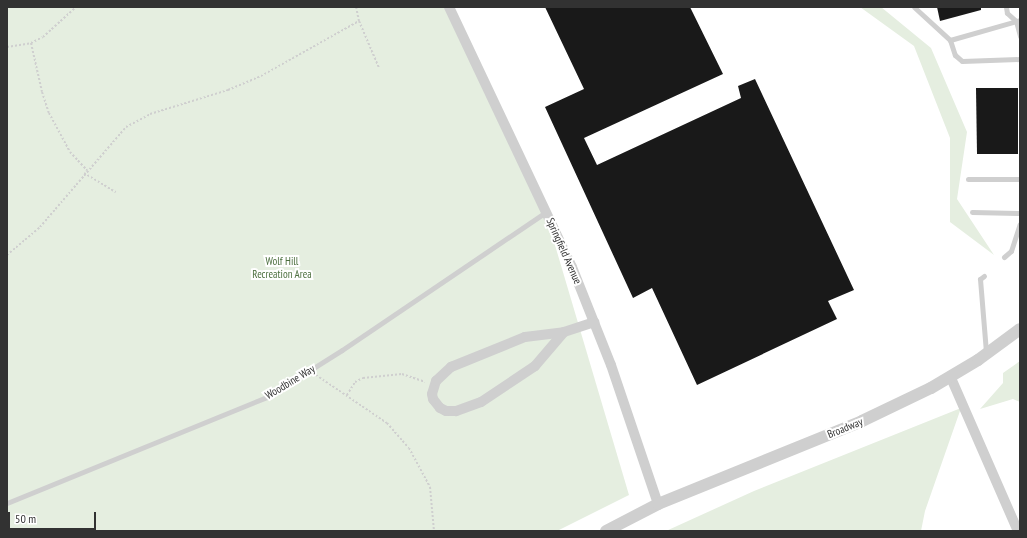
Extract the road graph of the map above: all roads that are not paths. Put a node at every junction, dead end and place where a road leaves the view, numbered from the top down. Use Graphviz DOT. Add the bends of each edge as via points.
graph roads {
  1 [pos="449,7"];
  2 [pos="914,7"];
  3 [pos="1006,7"];
  4 [pos="1018,20"];
  5 [pos="1020,36"];
  6 [pos="950,40"];
  7 [pos="1020,59"];
  8 [pos="968,179"];
  9 [pos="1020,179"];
  10 [pos="547,211"];
  11 [pos="972,212"];
  12 [pos="1020,213"];
  13 [pos="1020,224"];
  14 [pos="1004,257"];
  15 [pos="984,276"];
  16 [pos="594,322"];
  17 [pos="1020,329"];
  18 [pos="564,332"];
  19 [pos="986,353"];
  20 [pos="951,378"];
  21 [pos="7,503"];
  22 [pos="658,504"];
  23 [pos="606,531"];
  24 [pos="1018,531"];
  1 -- 10 [label="street, Springfield Avenue"];
  2 -- 6 [label="lane"];
  3 -- 4 [label="lane" via="1007,13"];
  4 -- 5 [label="lane"];
  4 -- 6 [label="lane"];
  6 -- 7 [label="lane" via="955,55 962,61"];
  8 -- 9 [label="lane"];
  10 -- 16 [label="street, Springfield Avenue"];
  10 -- 21 [label="lane, Woodbine Way" via="486,255 310,371 244,407"];
  11 -- 12 [label="lane"];
  13 -- 14 [label="lane" via="1011,251"];
  15 -- 19 [label="lane" via="980,279"];
  16 -- 18 [label="street"];
  16 -- 22 [label="street, Springfield Avenue"];
  17 -- 19 [label="street, Broadway"];
  18 -- 18 [label="street" via="525,337 451,367 434,385 433,399 440,408 456,411 481,402 535,366"];
  19 -- 20 [label="street, Broadway"];
  20 -- 22 [label="street, Broadway" via="862,421"];
  20 -- 24 [label="street"];
  22 -- 23 [label="street, Broadway"];
}
